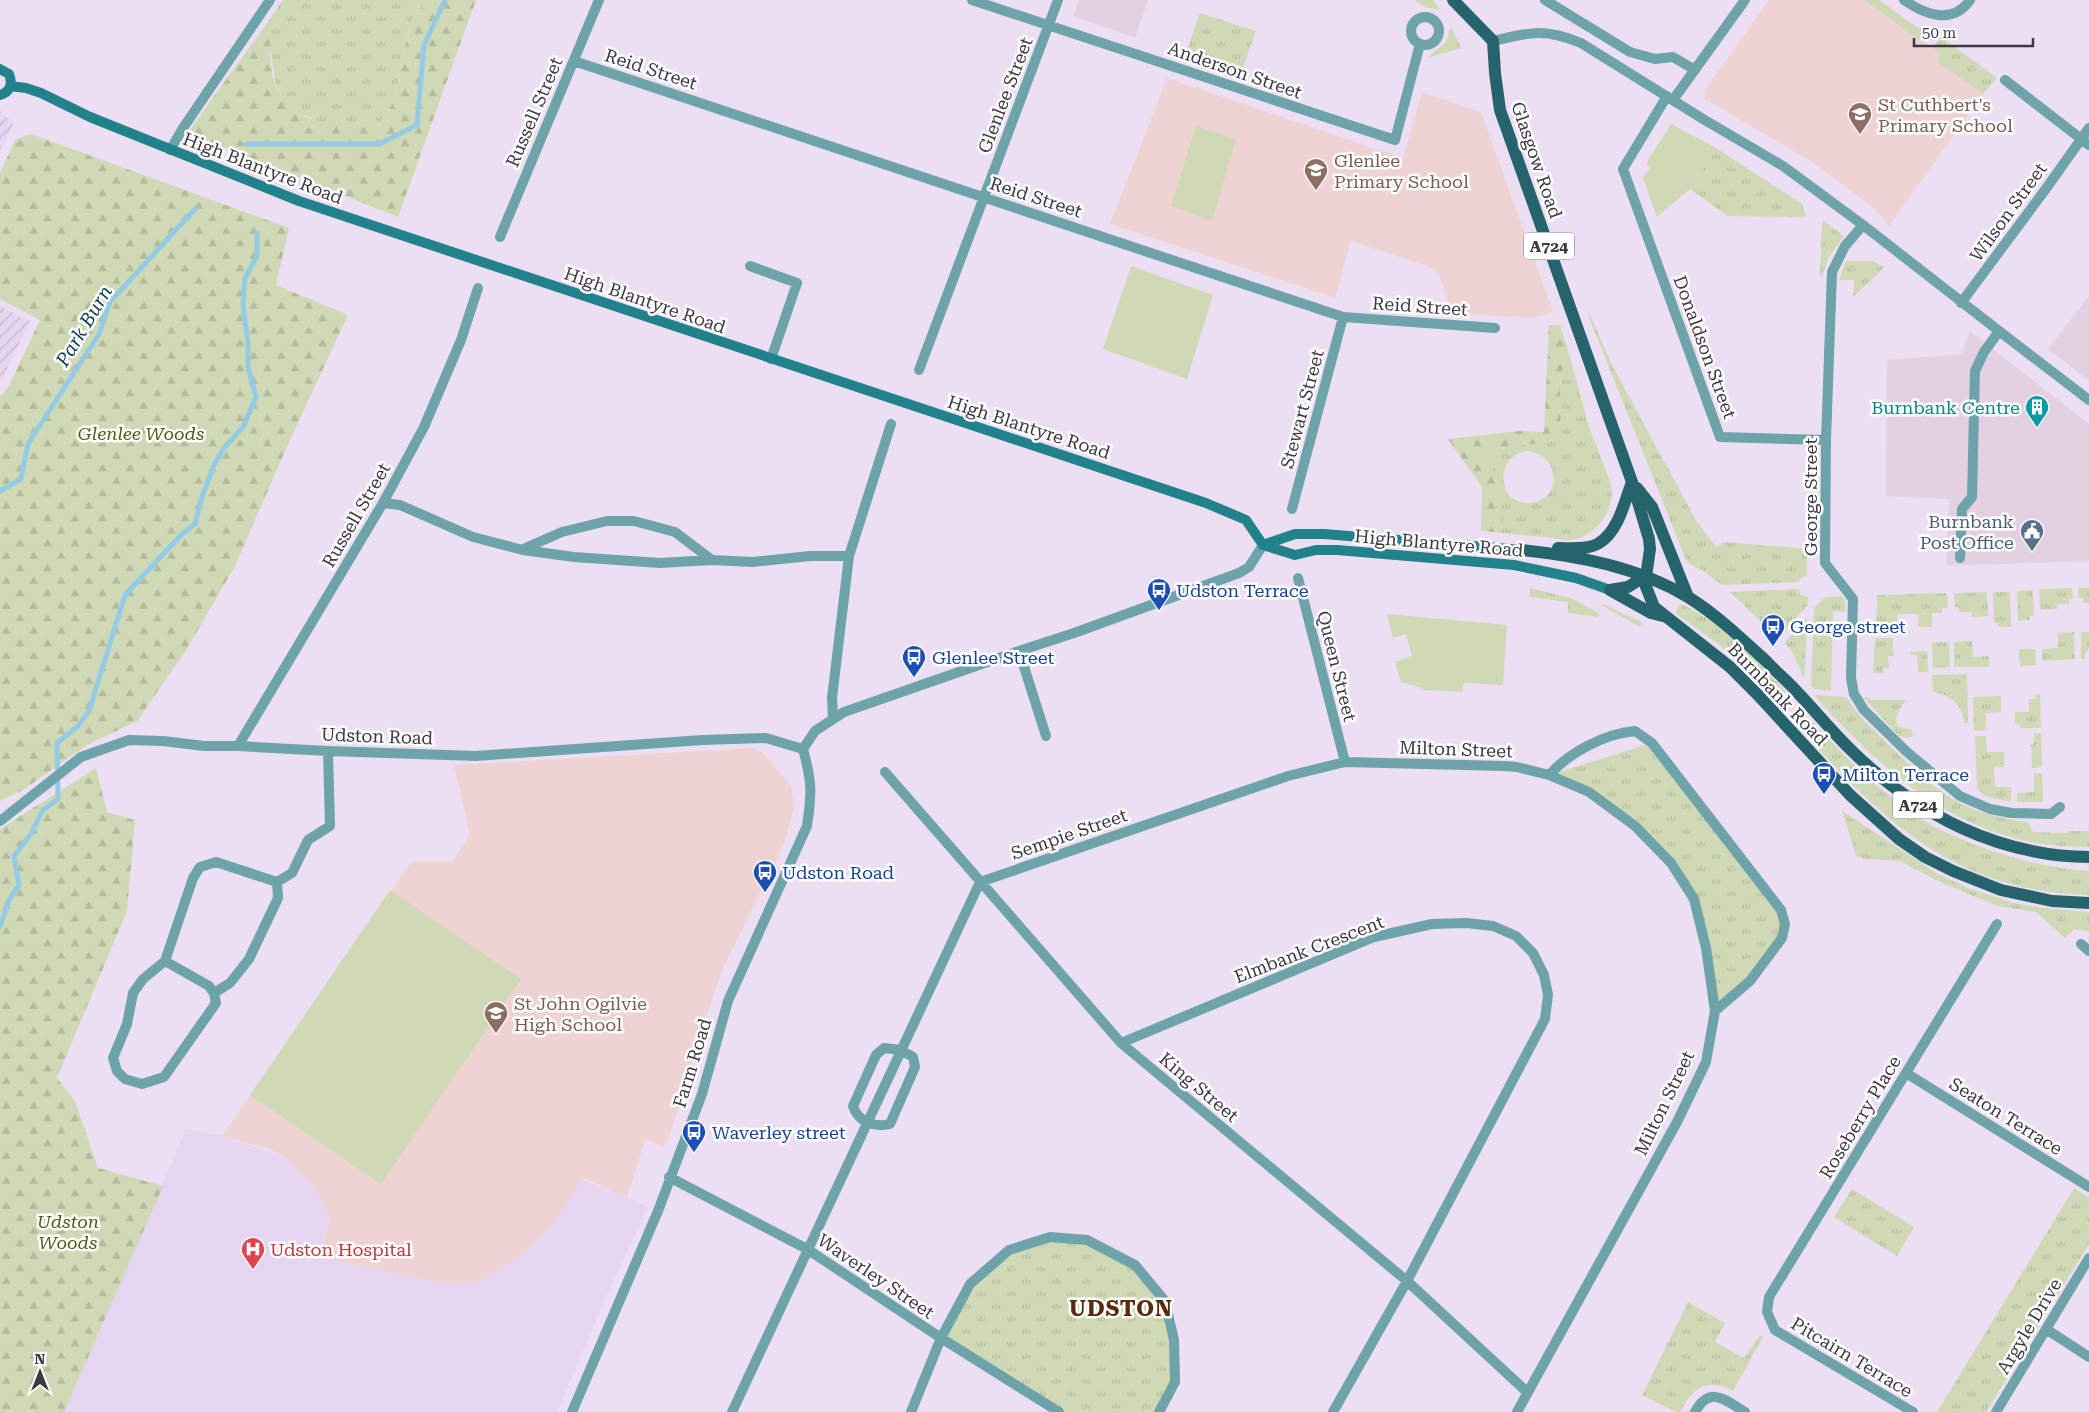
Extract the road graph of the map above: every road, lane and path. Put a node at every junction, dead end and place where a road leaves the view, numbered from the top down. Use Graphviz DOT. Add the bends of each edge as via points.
graph roads {
  1 [pos="270,0"];
  2 [pos="599,0"];
  3 [pos="972,0"];
  4 [pos="1058,0"];
  5 [pos="1453,0"];
  6 [pos="1545,0"];
  7 [pos="1745,0"];
  8 [pos="1904,0"];
  9 [pos="1970,0"];
  10 [pos="1049,25"];
  11 [pos="1493,41"];
  12 [pos="1420,44"];
  13 [pos="574,61"];
  14 [pos="0,69"];
  15 [pos="1695,70"];
  16 [pos="2004,80"];
  17 [pos="10,86"];
  18 [pos="0,95"];
  19 [pos="1670,98"];
  20 [pos="2089,128"];
  21 [pos="2085,142"];
  22 [pos="170,150"];
  23 [pos="984,197"];
  24 [pos="1863,225"];
  25 [pos="500,237"];
  26 [pos="750,266"];
  27 [pos="478,288"];
  28 [pos="1961,303"];
  29 [pos="1343,317"];
  30 [pos="1495,328"];
  31 [pos="1999,331"];
  32 [pos="771,359"];
  33 [pos="919,370"];
  34 [pos="2089,400"];
  35 [pos="892,424"];
  36 [pos="1826,440"];
  37 [pos="1632,482"];
  38 [pos="383,503"];
  39 [pos="1292,509"];
  40 [pos="1263,545"];
  41 [pos="522,550"];
  42 [pos="1522,550"];
  43 [pos="850,556"];
  44 [pos="1960,558"];
  45 [pos="712,560"];
  46 [pos="1645,576"];
  47 [pos="1298,578"];
  48 [pos="1610,590"];
  49 [pos="1688,597"];
  50 [pos="1665,616"];
  51 [pos="1019,650"];
  52 [pos="833,718"];
  53 [pos="1046,736"];
  54 [pos="238,746"];
  55 [pos="803,749"];
  56 [pos="328,751"];
  57 [pos="1345,762"];
  58 [pos="885,772"];
  59 [pos="1549,775"];
  60 [pos="2060,807"];
  61 [pos="0,821"];
  62 [pos="2089,857"];
  63 [pos="277,882"];
  64 [pos="980,882"];
  65 [pos="2089,903"];
  66 [pos="1997,924"];
  67 [pos="165,961"];
  68 [pos="214,992"];
  69 [pos="1715,1011"];
  70 [pos="1121,1043"];
  71 [pos="901,1050"];
  72 [pos="1906,1073"];
  73 [pos="868,1123"];
  74 [pos="670,1177"];
  75 [pos="2089,1187"];
  76 [pos="808,1249"];
  77 [pos="2089,1258"];
  78 [pos="1407,1281"];
  79 [pos="2046,1329"];
  80 [pos="1775,1330"];
  81 [pos="941,1338"];
  82 [pos="2089,1356"];
  83 [pos="1528,1392"];
  84 [pos="572,1412"];
  85 [pos="732,1412"];
  86 [pos="911,1412"];
  87 [pos="1059,1412"];
  88 [pos="1159,1412"];
  89 [pos="1333,1412"];
  90 [pos="1517,1412"];
  91 [pos="1695,1412"];
  92 [pos="1744,1412"];
  93 [pos="1913,1412"];
  94 [pos="1996,1412"];
  1 -- 22 [label="street"];
  2 -- 13 [label="street, Russell Street"];
  3 -- 10 [label="street, Anderson Street"];
  4 -- 10 [label="street, Glenlee Street"];
  5 -- 11 [label="main road"];
  6 -- 15 [label="street" via="1630,52 1655,59 1674,57"];
  7 -- 15 [label="street"];
  8 -- 9 [label="street" via="1918,10 1943,16 1965,8"];
  10 -- 12 [label="street, Anderson Street" via="1395,140"];
  10 -- 23 [label="street, Glenlee Street"];
  11 -- 19 [label="street" via="1524,33 1561,34 1582,42"];
  11 -- 37 [label="main road, Glasgow Road / A724" via="1500,110"];
  13 -- 23 [label="street, Reid Street"];
  13 -- 25 [label="street, Russell Street"];
  14 -- 17 [label="main road" via="9,74"];
  15 -- 19 [label="street"];
  16 -- 21 [label="street"];
  17 -- 18 [label="main road"];
  17 -- 22 [label="main road, High Blantyre Road" via="42,93"];
  19 -- 24 [label="street" via="1783,166"];
  19 -- 36 [label="street, Donaldson Street" via="1623,170 1720,437"];
  20 -- 21 [label="street, Wilson Street"];
  21 -- 28 [label="street, Wilson Street"];
  22 -- 32 [label="main road, High Blantyre Road" via="299,201"];
  23 -- 29 [label="street, Reid Street"];
  23 -- 33 [label="street, Glenlee Street"];
  24 -- 28 [label="street"];
  24 -- 36 [label="street, George Street" via="1845,246 1832,272"];
  26 -- 32 [label="street" via="797,283"];
  27 -- 38 [label="street, Russell Street" via="461,340 424,427"];
  28 -- 31 [label="street"];
  29 -- 30 [label="street, Reid Street"];
  29 -- 39 [label="street, Stewart Street"];
  31 -- 34 [label="street"];
  31 -- 44 [label="street" via="1975,371 1972,497 1962,509"];
  32 -- 40 [label="main road, High Blantyre Road" via="1214,506 1246,520"];
  35 -- 43 [label="street"];
  36 -- 60 [label="street, George Street" via="1824,562 1853,599 1851,678 1858,704 1907,752 1960,796 1990,809 2034,815 2051,814"];
  37 -- 42 [label="main road" via="1616,524 1599,543 1585,548"];
  37 -- 46 [label="main road, Glasgow Road / A724" via="1650,549"];
  37 -- 49 [label="main road, Glasgow Road / A724" via="1652,507"];
  38 -- 41 [label="street" via="400,505 473,537"];
  38 -- 54 [label="street, Russell Street"];
  40 -- 42 [label="main road, High Blantyre Road" via="1295,534 1324,534"];
  40 -- 48 [label="main road, High Blantyre Road" via="1295,555 1337,550 1514,565 1568,576"];
  40 -- 51 [label="street" via="1249,566 1239,573"];
  41 -- 45 [label="street" via="660,563"];
  41 -- 45 [label="street" via="562,532 607,521 634,522 675,532"];
  42 -- 46 [label="main road, Burnbank Road" via="1586,559"];
  43 -- 45 [label="street" via="753,562"];
  43 -- 52 [label="street" via="832,698"];
  46 -- 48 [label="main road" via="1628,587"];
  46 -- 49 [label="main road, Burnbank Road"];
  46 -- 50 [label="main road, Burnbank Road / A724" via="1651,602"];
  47 -- 57 [label="street, Queen Street"];
  48 -- 50 [label="main road" via="1651,613"];
  49 -- 62 [label="main road, Burnbank Road / A724" via="1727,625 1798,692 1852,751 1915,804 1983,838 2022,850"];
  50 -- 65 [label="main road, Burnbank Road / A724" via="1730,667 1850,795 1906,844 1953,871 2001,890 2052,901"];
  51 -- 52 [label="street"];
  51 -- 53 [label="street"];
  52 -- 55 [label="street" via="815,731"];
  54 -- 56 [label="street, Udston Road"];
  54 -- 61 [label="street, Udston Road" via="129,740 81,757"];
  55 -- 56 [label="street, Udston Road" via="766,738 476,756"];
  55 -- 74 [label="street, Farm Road" via="811,778 807,826 728,1002 702,1094"];
  56 -- 63 [label="street" via="330,826 308,840 292,873"];
  57 -- 59 [label="street, Milton Street" via="1504,766"];
  57 -- 64 [label="street, Sempie Street" via="1288,776"];
  58 -- 64 [label="street, King Street"];
  59 -- 69 [label="street, Milton Street" via="1589,792 1636,826 1671,863 1694,899 1706,948"];
  59 -- 69 [label="street" via="1560,763 1600,740 1618,732 1635,730 1652,743 1781,910 1785,924 1782,938 1750,981"];
  63 -- 67 [label="street" via="216,862 200,868 193,878"];
  63 -- 68 [label="street" via="278,898 249,959 230,983"];
  64 -- 70 [label="street, King Street"];
  64 -- 71 [label="street"];
  66 -- 72 [label="street, Roseberry Place"];
  67 -- 68 [label="street"];
  67 -- 68 [label="street" via="143,979 133,993 127,1024 113,1058 117,1071 126,1079 142,1084 164,1077 216,1003"];
  69 -- 83 [label="street, Milton Street" via="1706,1062 1677,1122"];
  70 -- 78 [label="street, King Street"];
  70 -- 78 [label="street, Elmbank Crescent" via="1374,937 1432,924 1466,923 1493,926 1516,936 1533,953 1544,975 1548,995 1545,1019"];
  71 -- 73 [label="street"];
  71 -- 73 [label="street" via="884,1048 876,1055 853,1106 855,1114"];
  71 -- 73 [label="street" via="913,1057 915,1067 890,1124"];
  72 -- 75 [label="street, Seaton Terrace"];
  72 -- 80 [label="street, Roseberry Place" via="1769,1297 1767,1312"];
  73 -- 76 [label="street"];
  74 -- 76 [label="street, Waverley Street"];
  74 -- 84 [label="street, Farm Road"];
  76 -- 81 [label="street, Waverley Street"];
  76 -- 85 [label="street"];
  77 -- 79 [label="street, Argyle Drive"];
  78 -- 83 [label="street, King Street"];
  78 -- 89 [label="street, Elmbank Crescent"];
  79 -- 82 [label="street"];
  79 -- 94 [label="street, Argyle Drive"];
  80 -- 93 [label="street, Pitcairn Terrace"];
  81 -- 86 [label="street"];
  81 -- 87 [label="street, Waverley Street"];
  81 -- 88 [label="street" via="970,1284 1009,1250 1050,1237 1087,1240 1135,1265 1165,1301 1174,1340 1175,1382"];
  83 -- 90 [label="street, Milton Street"];
  91 -- 92 [label="street" via="1709,1397 1717,1396"];
}
